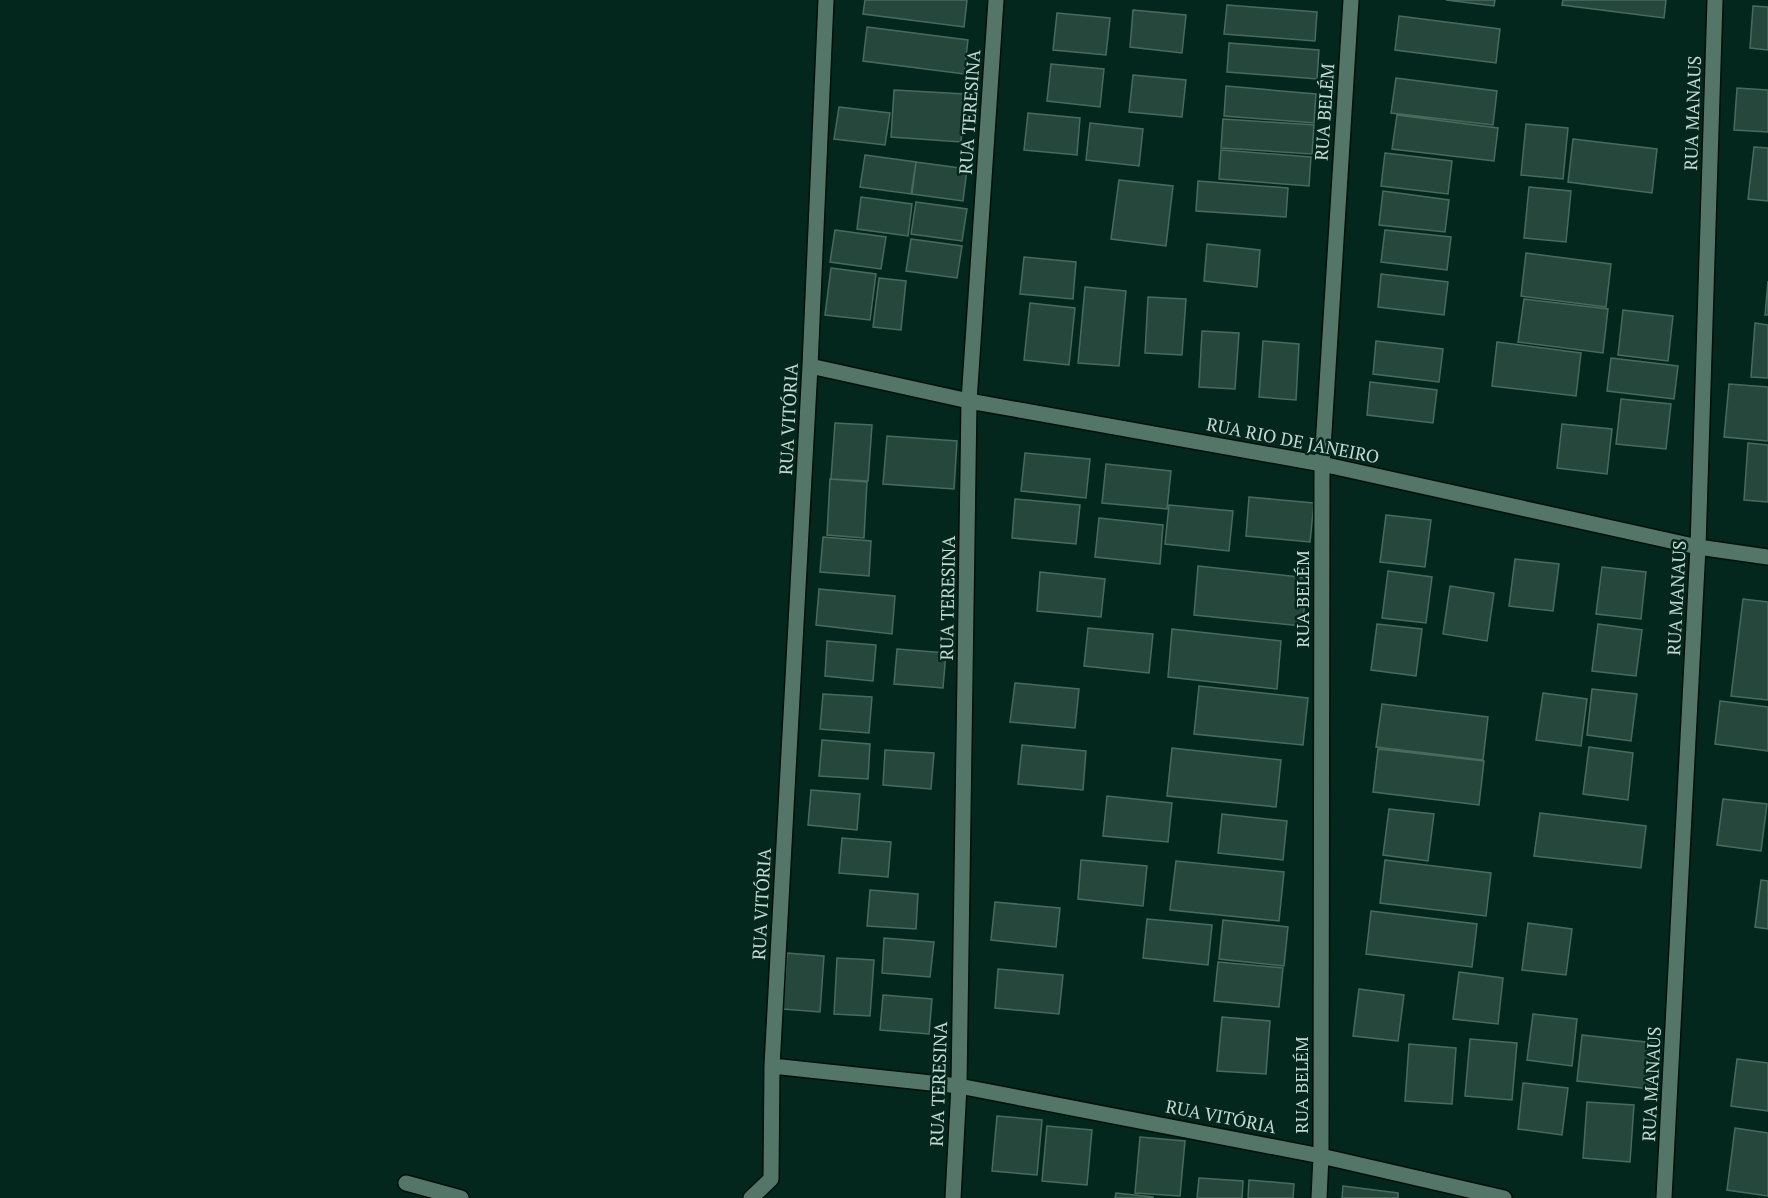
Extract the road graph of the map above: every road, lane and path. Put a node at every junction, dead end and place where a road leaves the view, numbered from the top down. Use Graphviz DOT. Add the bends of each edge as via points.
graph roads {
  1 [pos="826,0"];
  2 [pos="996,0"];
  3 [pos="1351,0"];
  4 [pos="1715,0"];
  5 [pos="810,366"];
  6 [pos="969,401"];
  7 [pos="1322,464"];
  8 [pos="1698,547"];
  9 [pos="1768,557"];
  10 [pos="772,1066"];
  11 [pos="959,1086"];
  12 [pos="1321,1156"];
  13 [pos="406,1184"];
  14 [pos="461,1198"];
  15 [pos="751,1198"];
  16 [pos="953,1198"];
  17 [pos="1319,1198"];
  18 [pos="1504,1198"];
  19 [pos="1664,1198"];
  1 -- 5 [label="street, RUA VITÓRIA"];
  2 -- 6 [label="street, RUA TERESINA"];
  3 -- 7 [label="street, RUA BELÉM"];
  4 -- 8 [label="street, RUA MANAUS"];
  5 -- 6 [label="street, RUA RIO DE JANEIRO"];
  5 -- 10 [label="street, RUA VITÓRIA"];
  6 -- 7 [label="street, RUA RIO DE JANEIRO"];
  6 -- 11 [label="street, RUA TERESINA"];
  7 -- 8 [label="street, RUA RIO DE JANEIRO"];
  7 -- 12 [label="street, RUA BELÉM"];
  8 -- 9 [label="street, RUA RIO DE JANEIRO"];
  8 -- 19 [label="street, RUA MANAUS"];
  10 -- 11 [label="street, RUA VITÓRIA"];
  10 -- 15 [label="street" via="771,1179"];
  11 -- 12 [label="street, RUA VITÓRIA"];
  11 -- 16 [label="street, RUA TERESINA"];
  12 -- 17 [label="street, RUA BELÉM"];
  12 -- 18 [label="street, RUA VITÓRIA"];
  13 -- 14 [label="street"];
}
